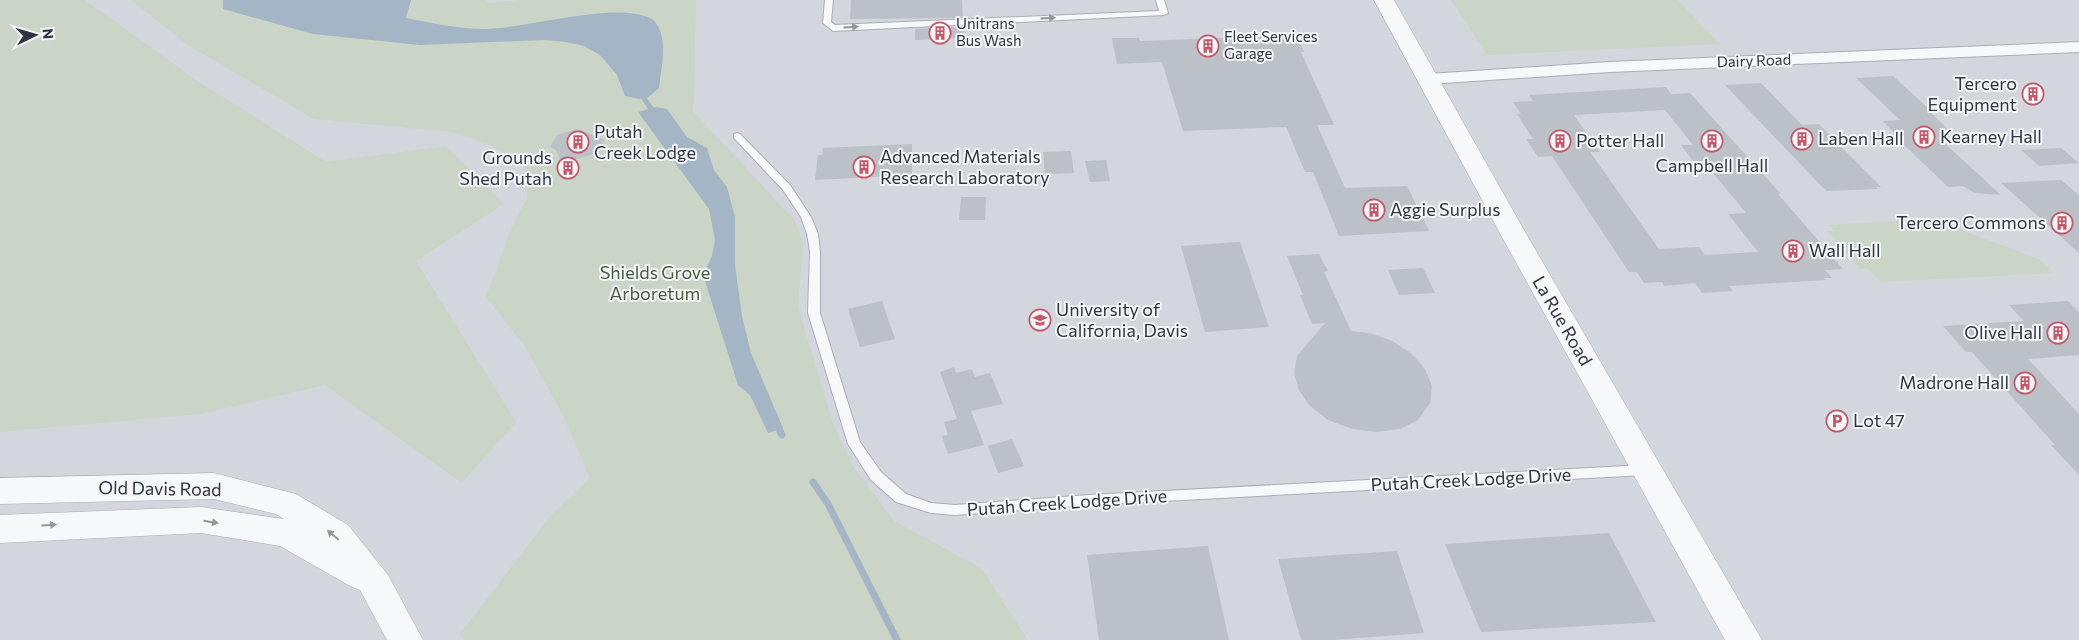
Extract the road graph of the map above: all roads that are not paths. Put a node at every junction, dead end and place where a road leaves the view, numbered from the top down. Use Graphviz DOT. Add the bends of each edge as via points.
graph roads {
  1 [pos="829,0"];
  2 [pos="1160,0"];
  3 [pos="1384,0"];
  4 [pos="2079,47"];
  5 [pos="1429,79"];
  6 [pos="737,136"];
  7 [pos="1647,470"];
  8 [pos="0,490"];
  9 [pos="0,529"];
  10 [pos="376,585"];
  11 [pos="406,640"];
  12 [pos="1744,640"];
  1 -- 2 [label="lane, one-way" via="827,23 833,28 1164,12"];
  3 -- 5 [label="street, La Rue Road"];
  4 -- 5 [label="street, Dairy Road" via="1610,67"];
  5 -- 7 [label="street, La Rue Road" via="1493,199"];
  6 -- 7 [label="lane, Putah Creek Lodge Drive" via="800,206 812,234 815,251 814,313 854,444 876,476 901,498 931,508 955,510"];
  7 -- 12 [label="street, La Rue Road"];
  10 -- 8 [label="street, Old Davis Road, one-way" via="336,535 285,503 214,486"];
  9 -- 10 [label="street, Old Davis Road, one-way" via="200,520 286,533"];
  10 -- 11 [label="street, Old Davis Road"];
}
